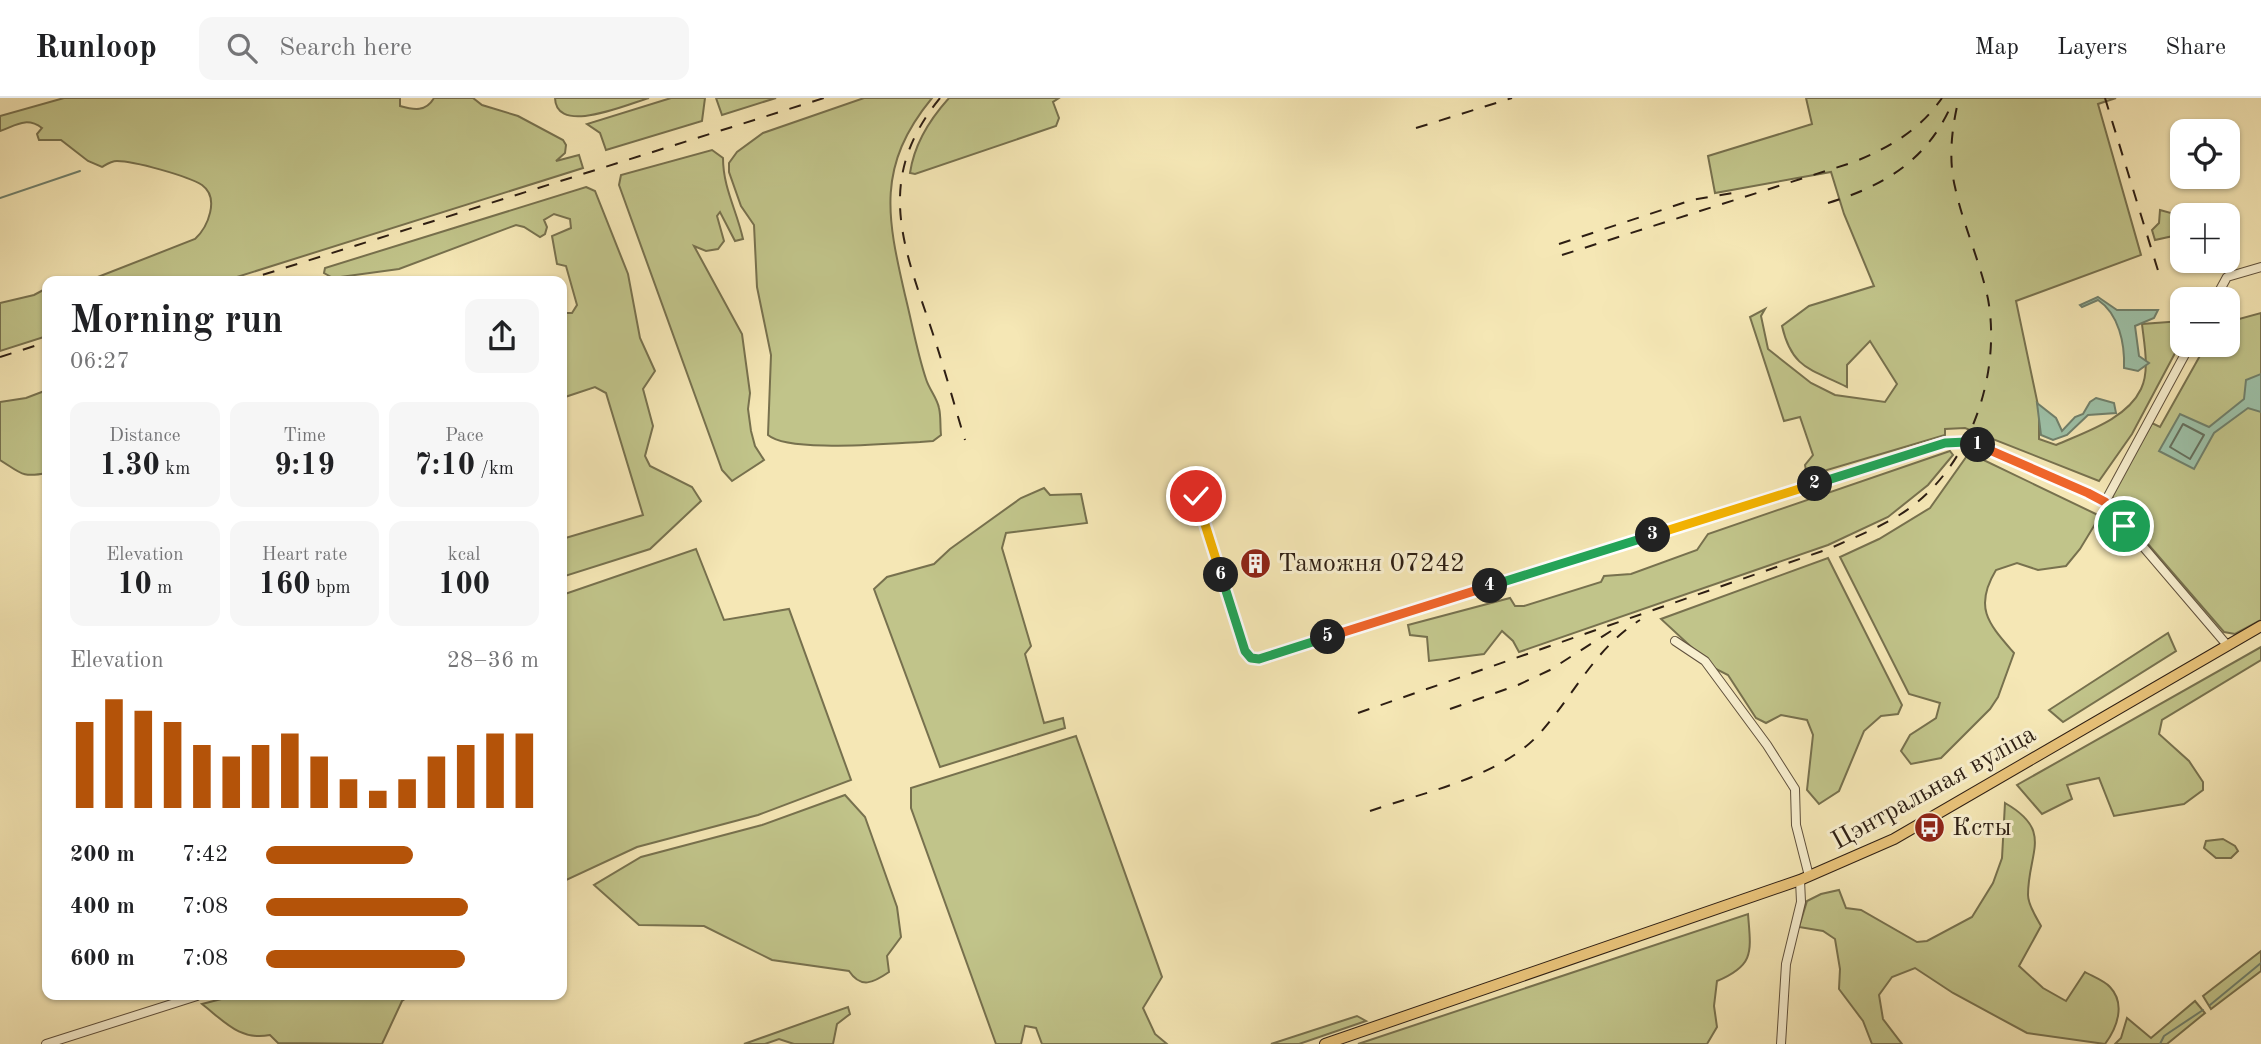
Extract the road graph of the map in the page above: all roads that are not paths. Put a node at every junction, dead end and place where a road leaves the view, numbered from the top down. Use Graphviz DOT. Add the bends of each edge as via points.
graph roads {
  1 [pos="2261,267"];
  2 [pos="2222,287"];
  3 [pos="2184,357"];
  4 [pos="1196,496"];
  5 [pos="2105,502"];
  6 [pos="2261,626"];
  7 [pos="1675,641"];
  8 [pos="2227,645"];
  9 [pos="1805,878"];
  10 [pos="184,1000"];
  11 [pos="46,1044"];
  12 [pos="1325,1044"];
  13 [pos="1781,1044"];
  1 -- 2 [label="street" via="2227,277"];
  3 -- 5 [label="street"];
  4 -- 5 [label="street" via="1245,651 1259,659 1945,443 1986,447"];
  5 -- 8 [label="street"];
  6 -- 8 [label="main road, Цэнтральная вуліца"];
  7 -- 9 [label="street" via="1705,661 1795,789"];
  8 -- 9 [label="main road, Цэнтральная вуліца" via="1894,839"];
  9 -- 12 [label="main road, Цэнтральная вуліца"];
  9 -- 13 [label="street" via="1786,964"];
  10 -- 11 [label="street"];
}
